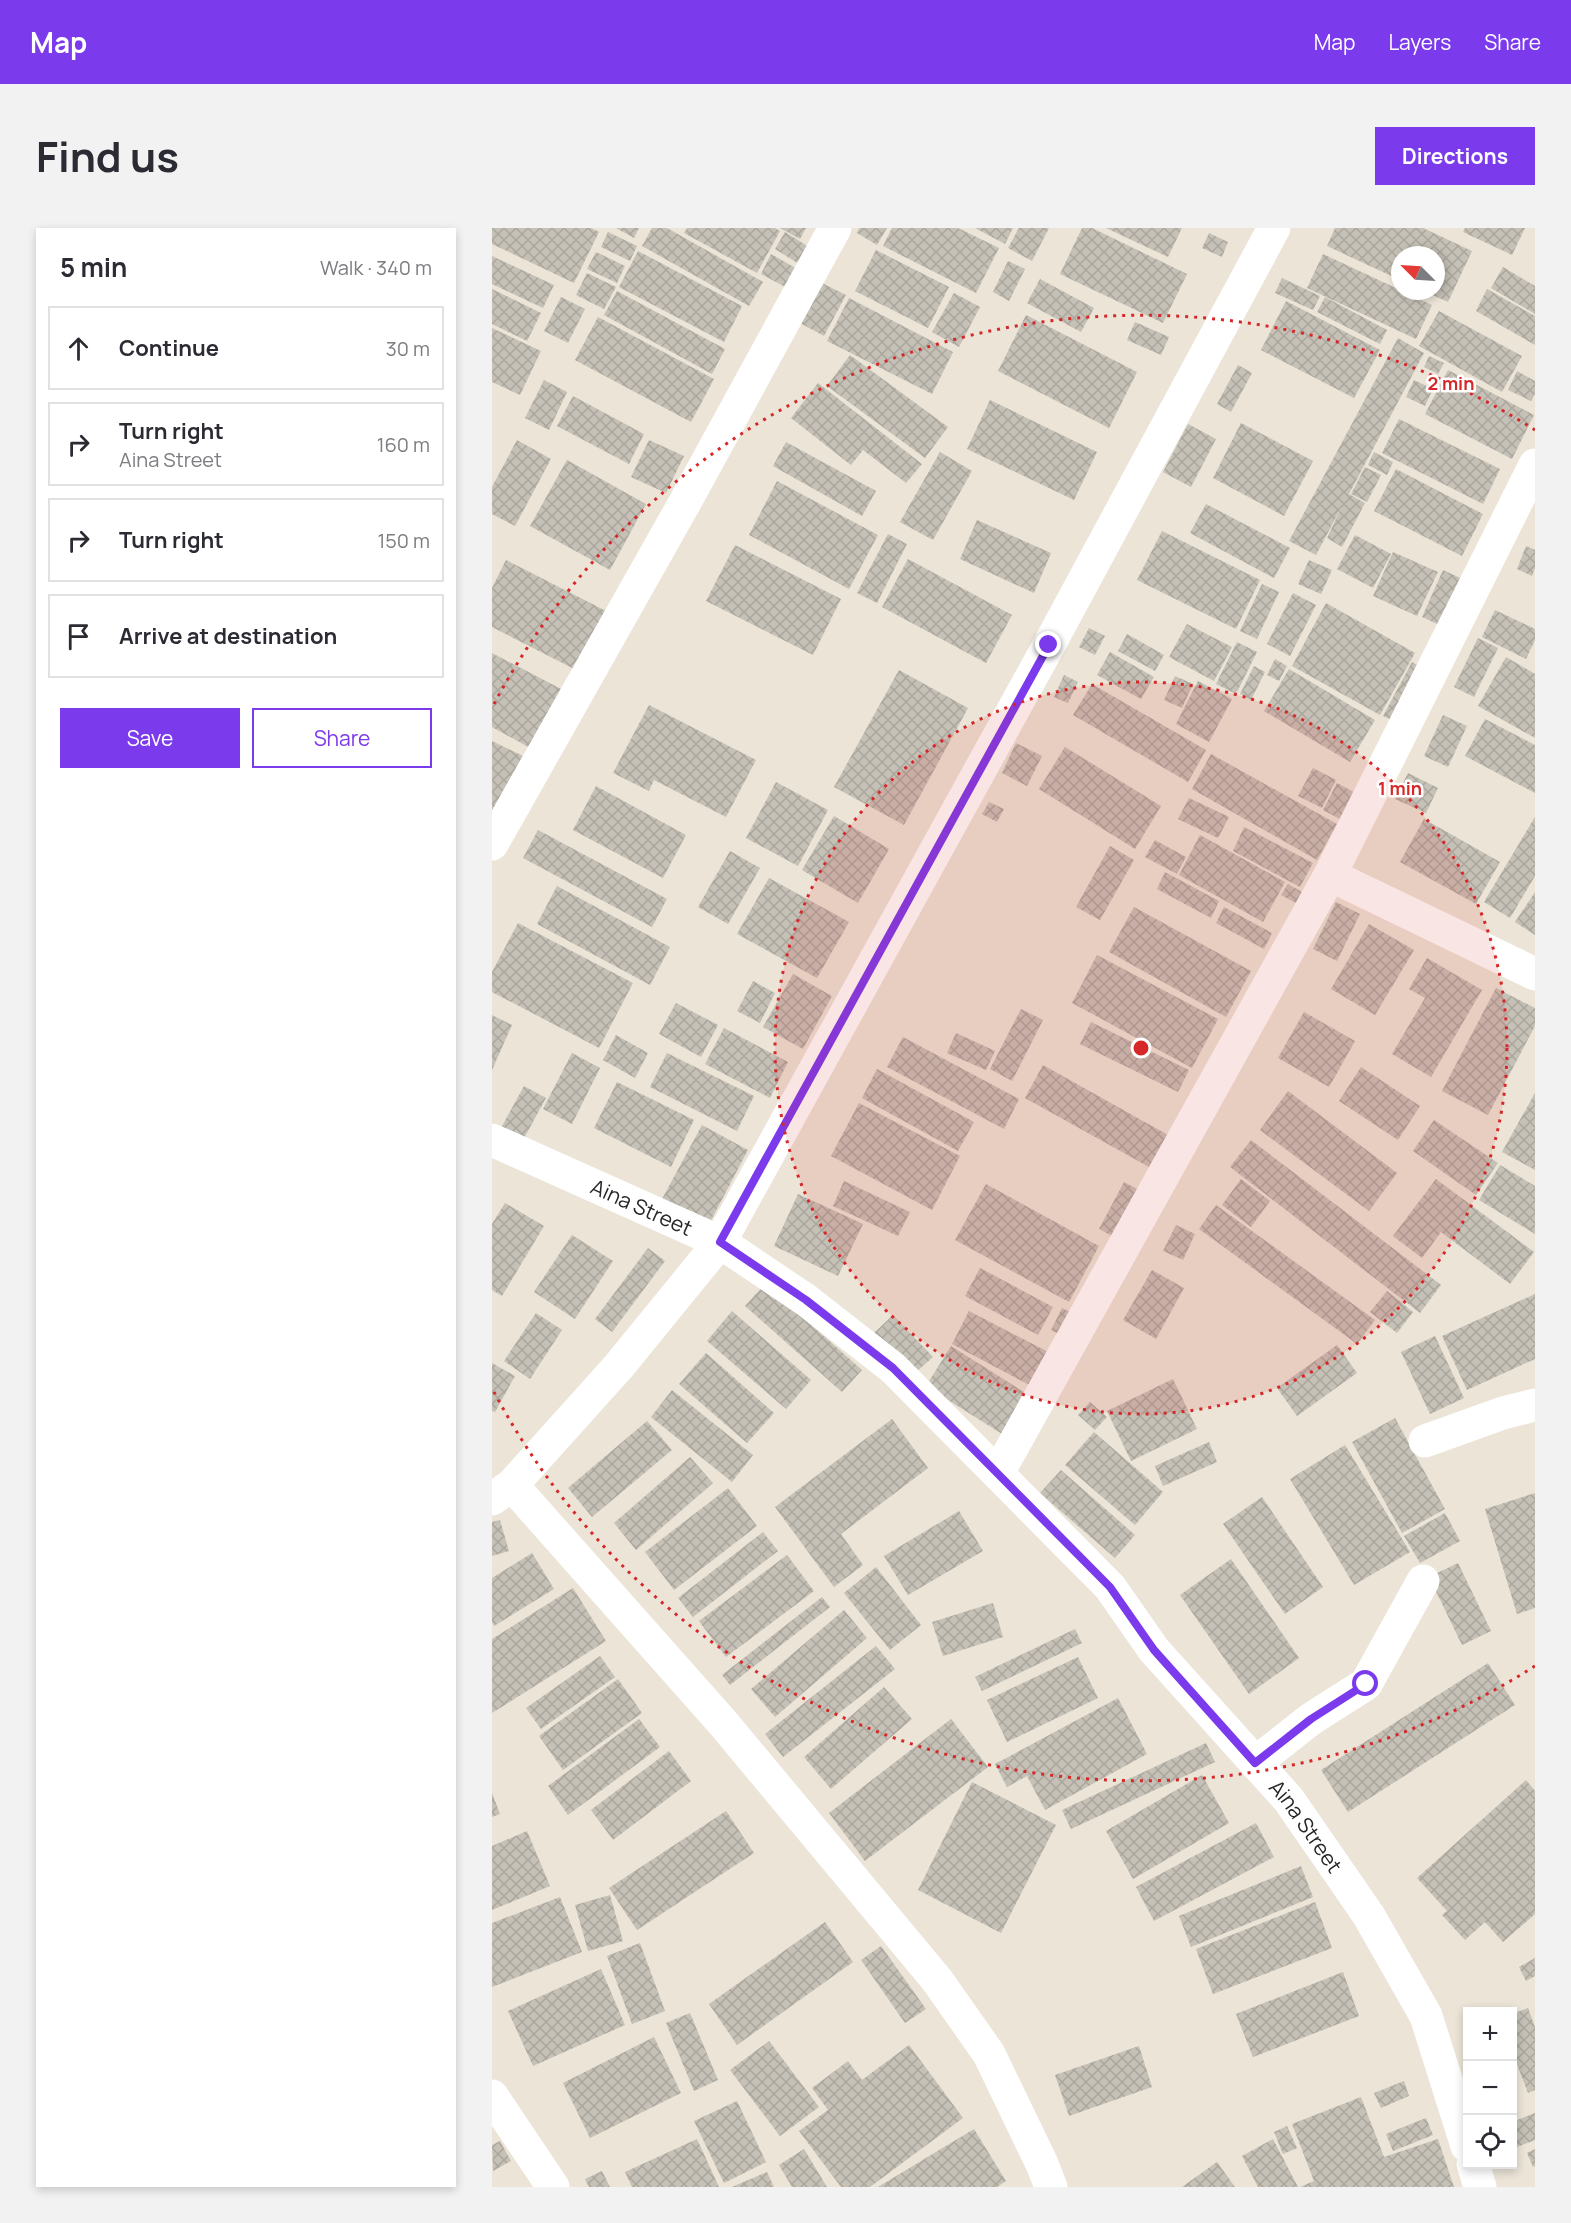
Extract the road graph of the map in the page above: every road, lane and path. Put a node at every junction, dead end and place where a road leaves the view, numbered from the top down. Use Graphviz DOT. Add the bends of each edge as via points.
graph roads {
  1 [pos="835,228"];
  2 [pos="1274,228"];
  3 [pos="1535,465"];
  4 [pos="492,844"];
  5 [pos="1330,875"];
  6 [pos="1535,974"];
  7 [pos="492,1140"];
  8 [pos="720,1242"];
  9 [pos="1535,1405"];
  10 [pos="1425,1442"];
  11 [pos="998,1473"];
  12 [pos="502,1492"];
  13 [pos="1423,1581"];
  14 [pos="1255,1763"];
  15 [pos="492,2096"];
  16 [pos="1463,2133"];
  17 [pos="1475,2169"];
  18 [pos="554,2187"];
  19 [pos="1051,2187"];
  20 [pos="1480,2187"];
  1 -- 4 [label="street"];
  2 -- 8 [label="street"];
  3 -- 5 [label="street"];
  5 -- 6 [label="street"];
  5 -- 11 [label="street"];
  7 -- 8 [label="street, Aina Street"];
  8 -- 11 [label="street, Aina Street" via="806,1300 893,1368"];
  8 -- 12 [label="street" via="619,1366"];
  9 -- 10 [label="street"];
  11 -- 14 [label="street, Aina Street" via="1110,1587 1154,1650"];
  12 -- 19 [label="street" via="723,1723 937,1980 989,2054"];
  13 -- 14 [label="street" via="1366,1684 1311,1719"];
  14 -- 16 [label="street, Aina Street" via="1289,1800 1369,1916 1426,2016"];
  15 -- 18 [label="street"];
  17 -- 20 [label="street"];
}
